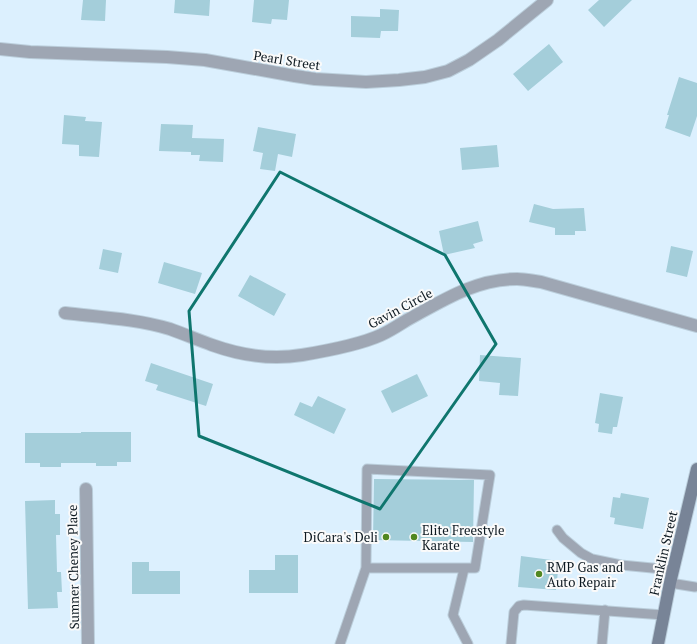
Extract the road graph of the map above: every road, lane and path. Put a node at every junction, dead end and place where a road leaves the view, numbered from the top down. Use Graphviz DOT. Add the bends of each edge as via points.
graph roads {
  1 [pos="547,0"];
  2 [pos="0,49"];
  3 [pos="65,313"];
  4 [pos="697,326"];
  5 [pos="697,469"];
  6 [pos="86,490"];
  7 [pos="557,530"];
  8 [pos="366,568"];
  9 [pos="464,569"];
  10 [pos="673,570"];
  11 [pos="670,583"];
  12 [pos="696,587"];
  13 [pos="605,610"];
  14 [pos="664,615"];
  15 [pos="88,644"];
  16 [pos="340,644"];
  17 [pos="468,644"];
  18 [pos="511,644"];
  19 [pos="602,644"];
  20 [pos="658,644"];
  1 -- 2 [label="street, Pearl Street" via="498,40 462,64 425,77 400,80 366,82 315,79 186,58"];
  3 -- 4 [label="street, Gavin Circle" via="139,322 170,329 239,353 259,356 300,356 362,342 381,335 467,289 484,283 516,279 541,282"];
  5 -- 10 [label="main road, Franklin Street"];
  6 -- 15 [label="street, Sumner Cheney Place"];
  7 -- 10 [label="lane" via="562,538 592,558 621,565"];
  8 -- 9 [label="lane"];
  8 -- 9 [label="lane" via="367,469 490,475 475,568"];
  8 -- 16 [label="lane"];
  9 -- 17 [label="lane" via="453,615"];
  10 -- 11 [label="main road, Franklin Street"];
  11 -- 12 [label="lane"];
  11 -- 14 [label="main road, Franklin Street"];
  13 -- 14 [label="lane"];
  13 -- 18 [label="lane" via="521,605 514,612"];
  13 -- 19 [label="lane"];
  14 -- 20 [label="main road, Franklin Street"];
}
